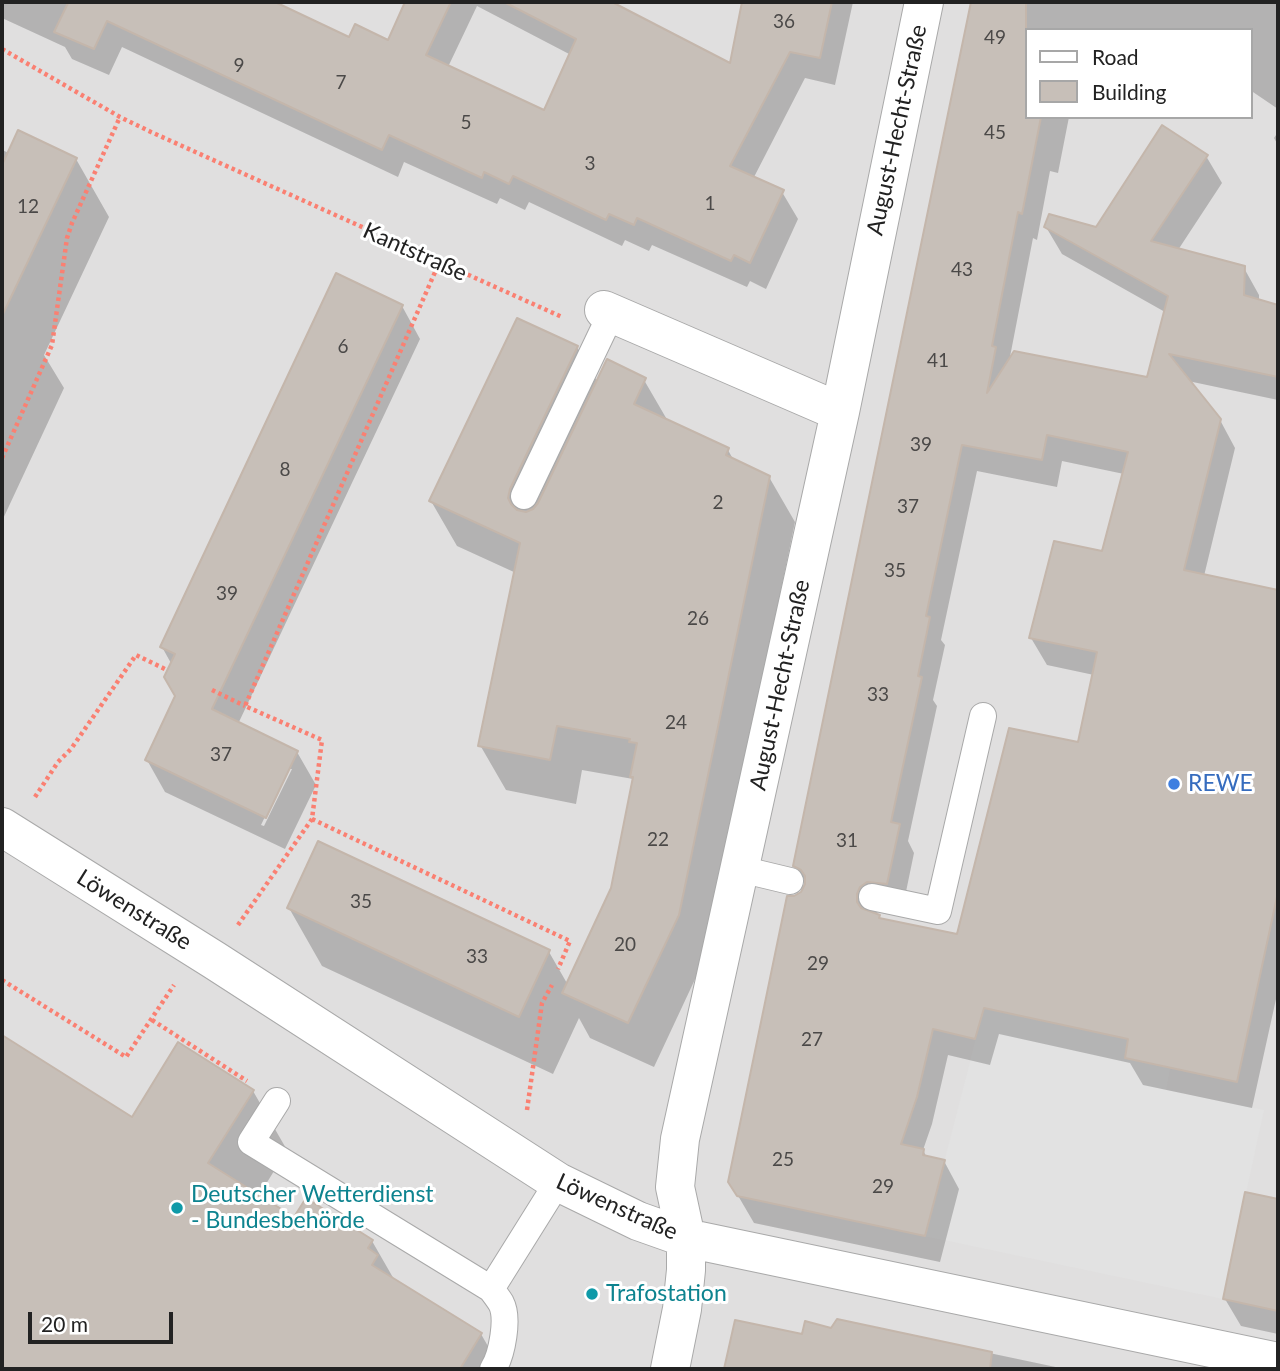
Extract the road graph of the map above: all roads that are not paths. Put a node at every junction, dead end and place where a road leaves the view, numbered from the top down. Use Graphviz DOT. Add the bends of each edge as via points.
graph roads {
  1 [pos="924,2"];
  2 [pos="608,312"];
  3 [pos="840,412"];
  4 [pos="523,496"];
  5 [pos="983,716"];
  6 [pos="7,830"];
  7 [pos="740,869"];
  8 [pos="790,881"];
  9 [pos="872,897"];
  10 [pos="277,1101"];
  11 [pos="558,1182"];
  12 [pos="686,1238"];
  13 [pos="491,1289"];
  14 [pos="1278,1362"];
  15 [pos="493,1369"];
  16 [pos="670,1369"];
  1 -- 3 [label="street, August-Hecht-Straße"];
  2 -- 3 [label="street"];
  2 -- 4 [label="lane"];
  3 -- 7 [label="street, August-Hecht-Straße"];
  5 -- 9 [label="lane" via="938,911"];
  6 -- 11 [label="street, Löwenstraße"];
  7 -- 8 [label="lane"];
  7 -- 12 [label="street, August-Hecht-Straße" via="676,1165 674,1187"];
  10 -- 13 [label="lane" via="251,1142"];
  11 -- 12 [label="street, Löwenstraße" via="638,1221"];
  11 -- 13 [label="lane"];
  12 -- 14 [label="street, Löwenstraße"];
  12 -- 16 [label="street, August-Hecht-Straße" via="682,1309"];
  13 -- 15 [label="lane" via="502,1305 504,1330"];
}
